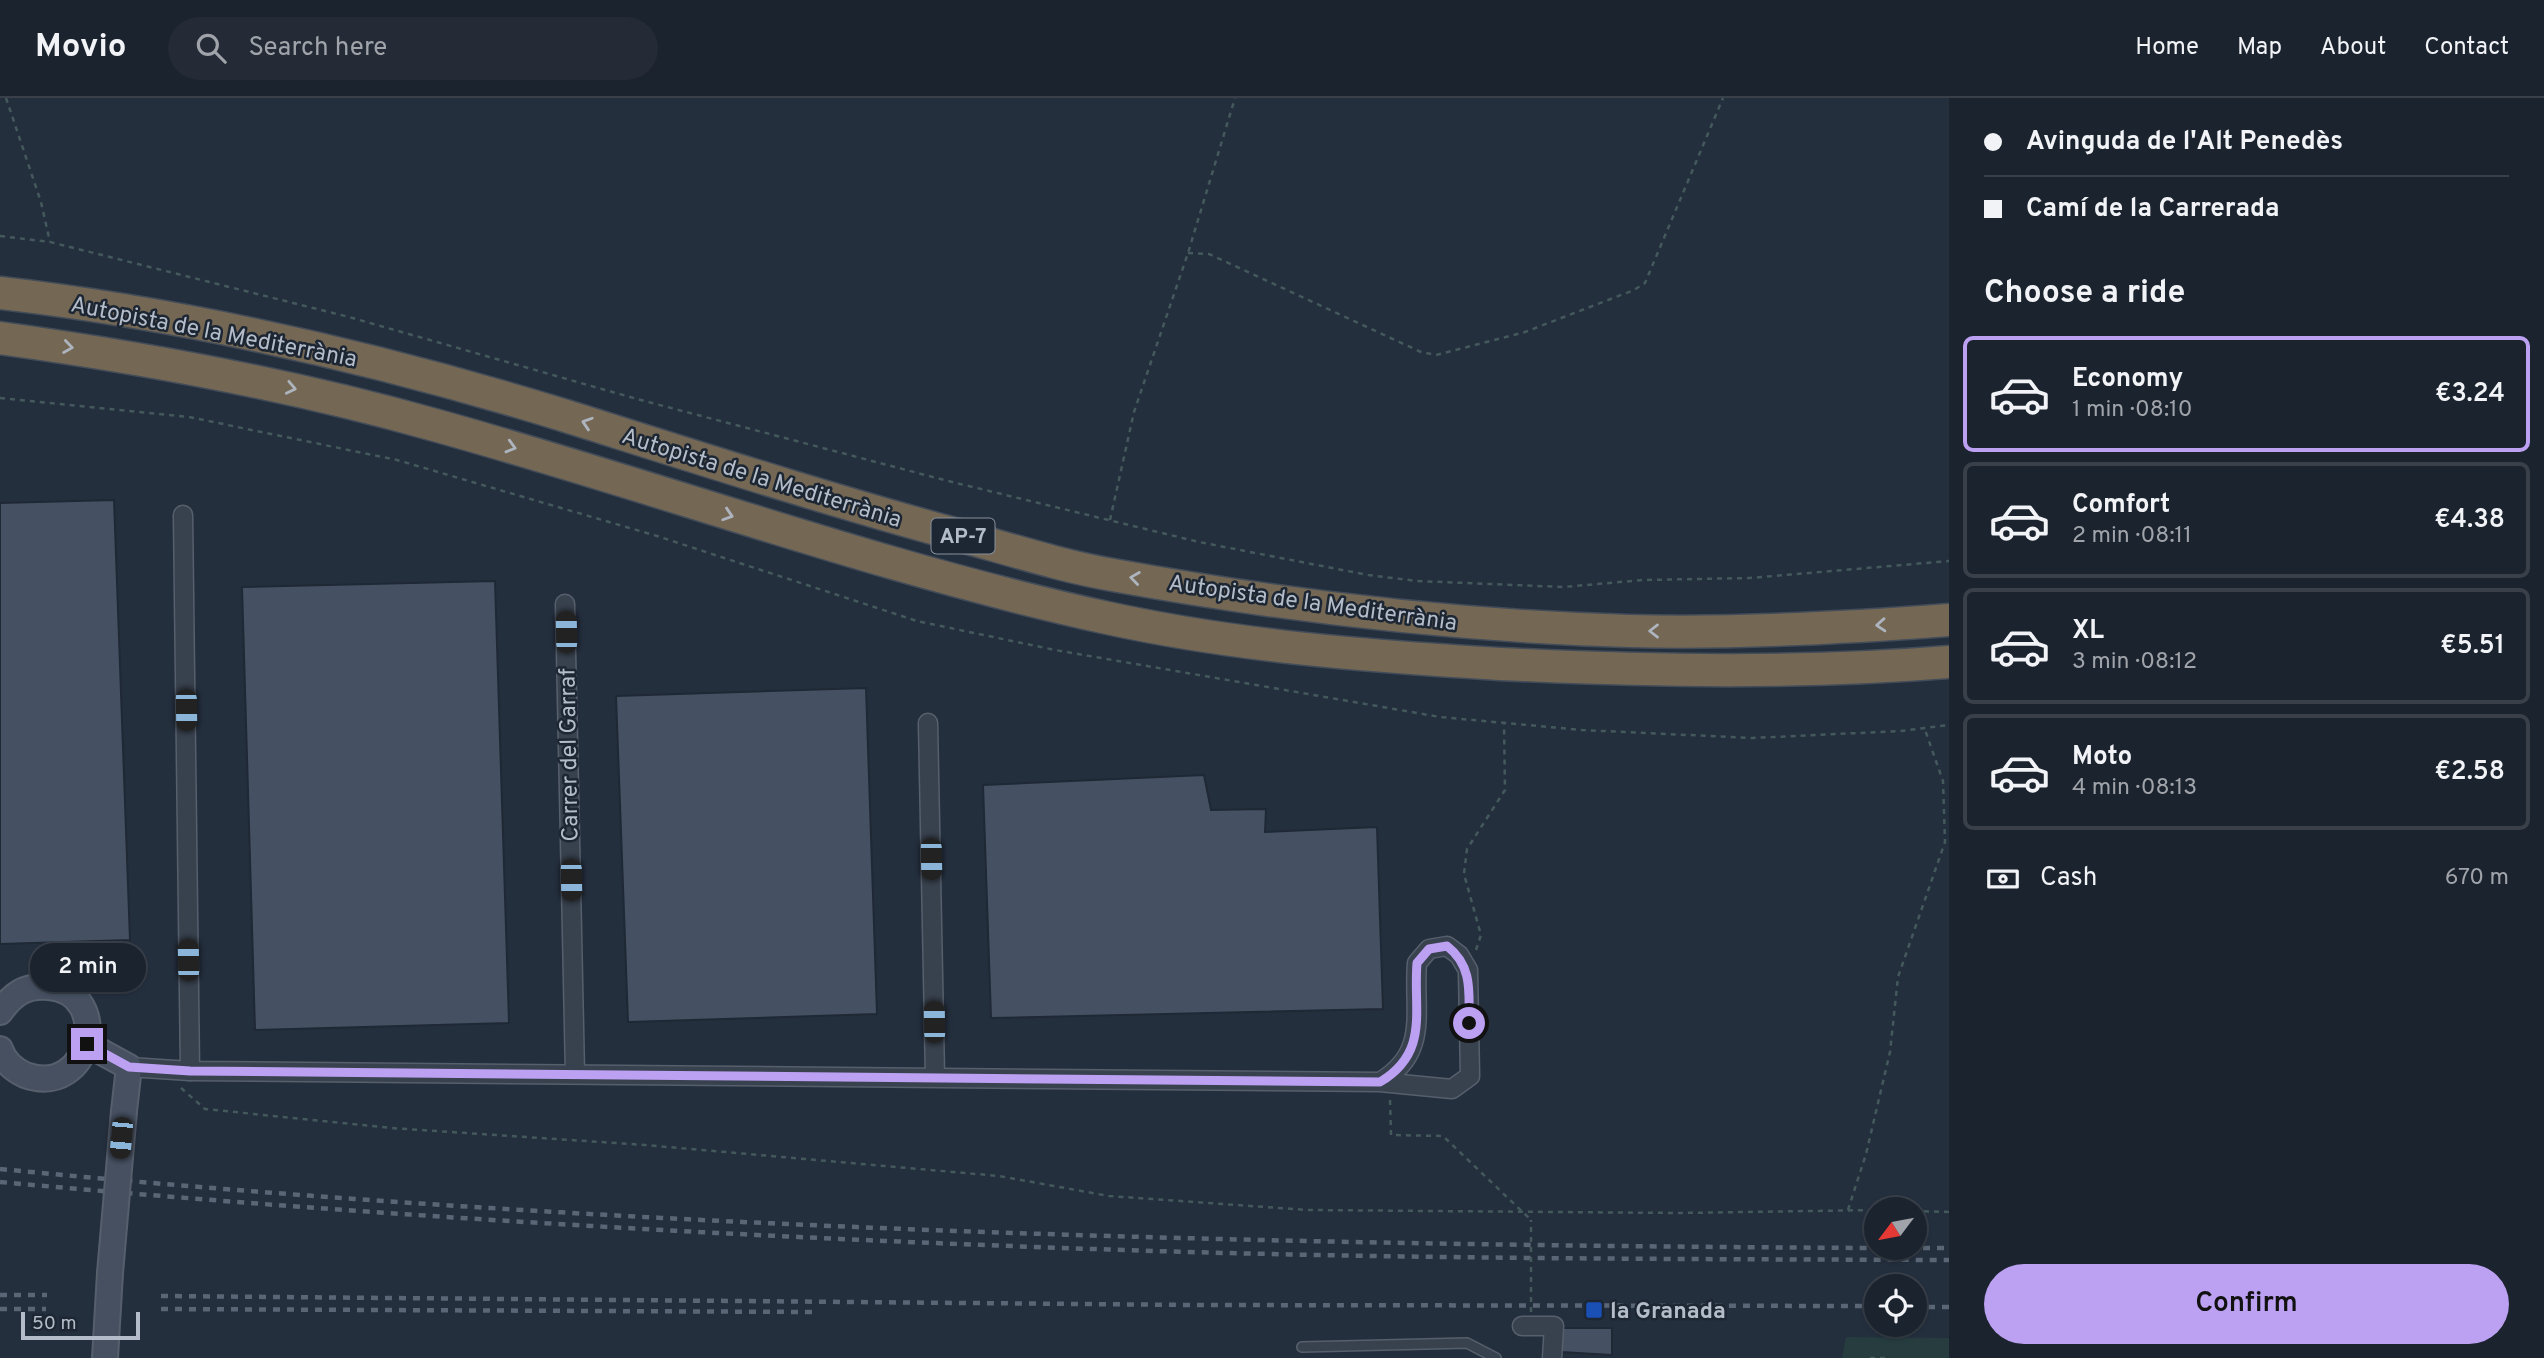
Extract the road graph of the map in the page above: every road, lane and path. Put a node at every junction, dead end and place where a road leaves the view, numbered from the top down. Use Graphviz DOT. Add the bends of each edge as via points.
graph roads {
  1 [pos="6,98"];
  2 [pos="1235,98"];
  3 [pos="1723,98"];
  4 [pos="0,236"];
  5 [pos="50,243"];
  6 [pos="1188,253"];
  7 [pos="0,293"];
  8 [pos="0,338"];
  9 [pos="183,515"];
  10 [pos="1110,520"];
  11 [pos="1949,561"];
  12 [pos="565,604"];
  13 [pos="1949,620"];
  14 [pos="1949,662"];
  15 [pos="928,723"];
  16 [pos="1504,723"];
  17 [pos="1924,727"];
  18 [pos="1468,970"];
  19 [pos="0,1013"];
  20 [pos="87,1044"];
  21 [pos="0,1049"];
  22 [pos="129,1067"];
  23 [pos="159,1069"];
  24 [pos="190,1071"];
  25 [pos="575,1074"];
  26 [pos="935,1077"];
  27 [pos="1385,1083"];
  28 [pos="1848,1210"];
  29 [pos="1864,1210"];
  30 [pos="1927,1211"];
  31 [pos="1949,1212"];
  32 [pos="1527,1319"];
  33 [pos="1301,1347"];
  34 [pos="101,1353"];
  35 [pos="1496,1358"];
  36 [pos="1552,1358"];
  37 [pos="1870,1358"];
  38 [pos="1886,1358"];
  1 -- 5 [label="path"];
  2 -- 6 [label="path"];
  3 -- 6 [label="path" via="1645,283 1525,332 1436,355 1421,352 1209,254"];
  4 -- 5 [label="path"];
  5 -- 10 [label="path" via="349,317 637,399"];
  6 -- 10 [label="path" via="1134,412"];
  13 -- 7 [label="highway, Autopista de la Mediterrània / AP-7, one-way" via="1635,631 1474,624 1316,607 1111,575 910,522 352,357 165,317"];
  8 -- 14 [label="highway, Autopista de la Mediterrània / AP-7, one-way" via="216,372 324,395 940,578 1206,636 1329,652 1550,666 1712,670"];
  9 -- 24 [label="street"];
  10 -- 11 [label="path" via="1199,542 1418,581 1563,587 1750,578"];
  12 -- 25 [label="street, Carrer del Garraf"];
  15 -- 26 [label="street"];
  16 -- 18 [label="path" via="1505,790 1467,849 1464,874 1481,935"];
  17 -- 28 [label="path" via="1943,781 1945,842 1898,977 1890,1052"];
  18 -- 27 [label="street" via="1470,1076 1452,1089"];
  18 -- 27 [label="street" via="1447,946 1429,949 1417,963 1417,1037 1407,1060"];
  19 -- 20 [label="street" via="18,992 34,986 57,988 84,1012"];
  20 -- 21 [label="street" via="67,1071 44,1079 19,1072"];
  20 -- 22 [label="street"];
  22 -- 23 [label="street"];
  22 -- 34 [label="street, bridge"];
  23 -- 24 [label="street"];
  23 -- 28 [label="path" via="205,1109 999,1176 1109,1196 1308,1210"];
  24 -- 25 [label="street"];
  25 -- 26 [label="street"];
  26 -- 27 [label="street"];
  27 -- 32 [label="path, bridge" via="1391,1135 1443,1136 1531,1220"];
  28 -- 29 [label="path"];
  30 -- 31 [label="path"];
  32 -- 36 [label="street" via="1553,1326"];
  33 -- 35 [label="lane" via="1466,1343"];
  37 -- 38 [label="path"];
}
